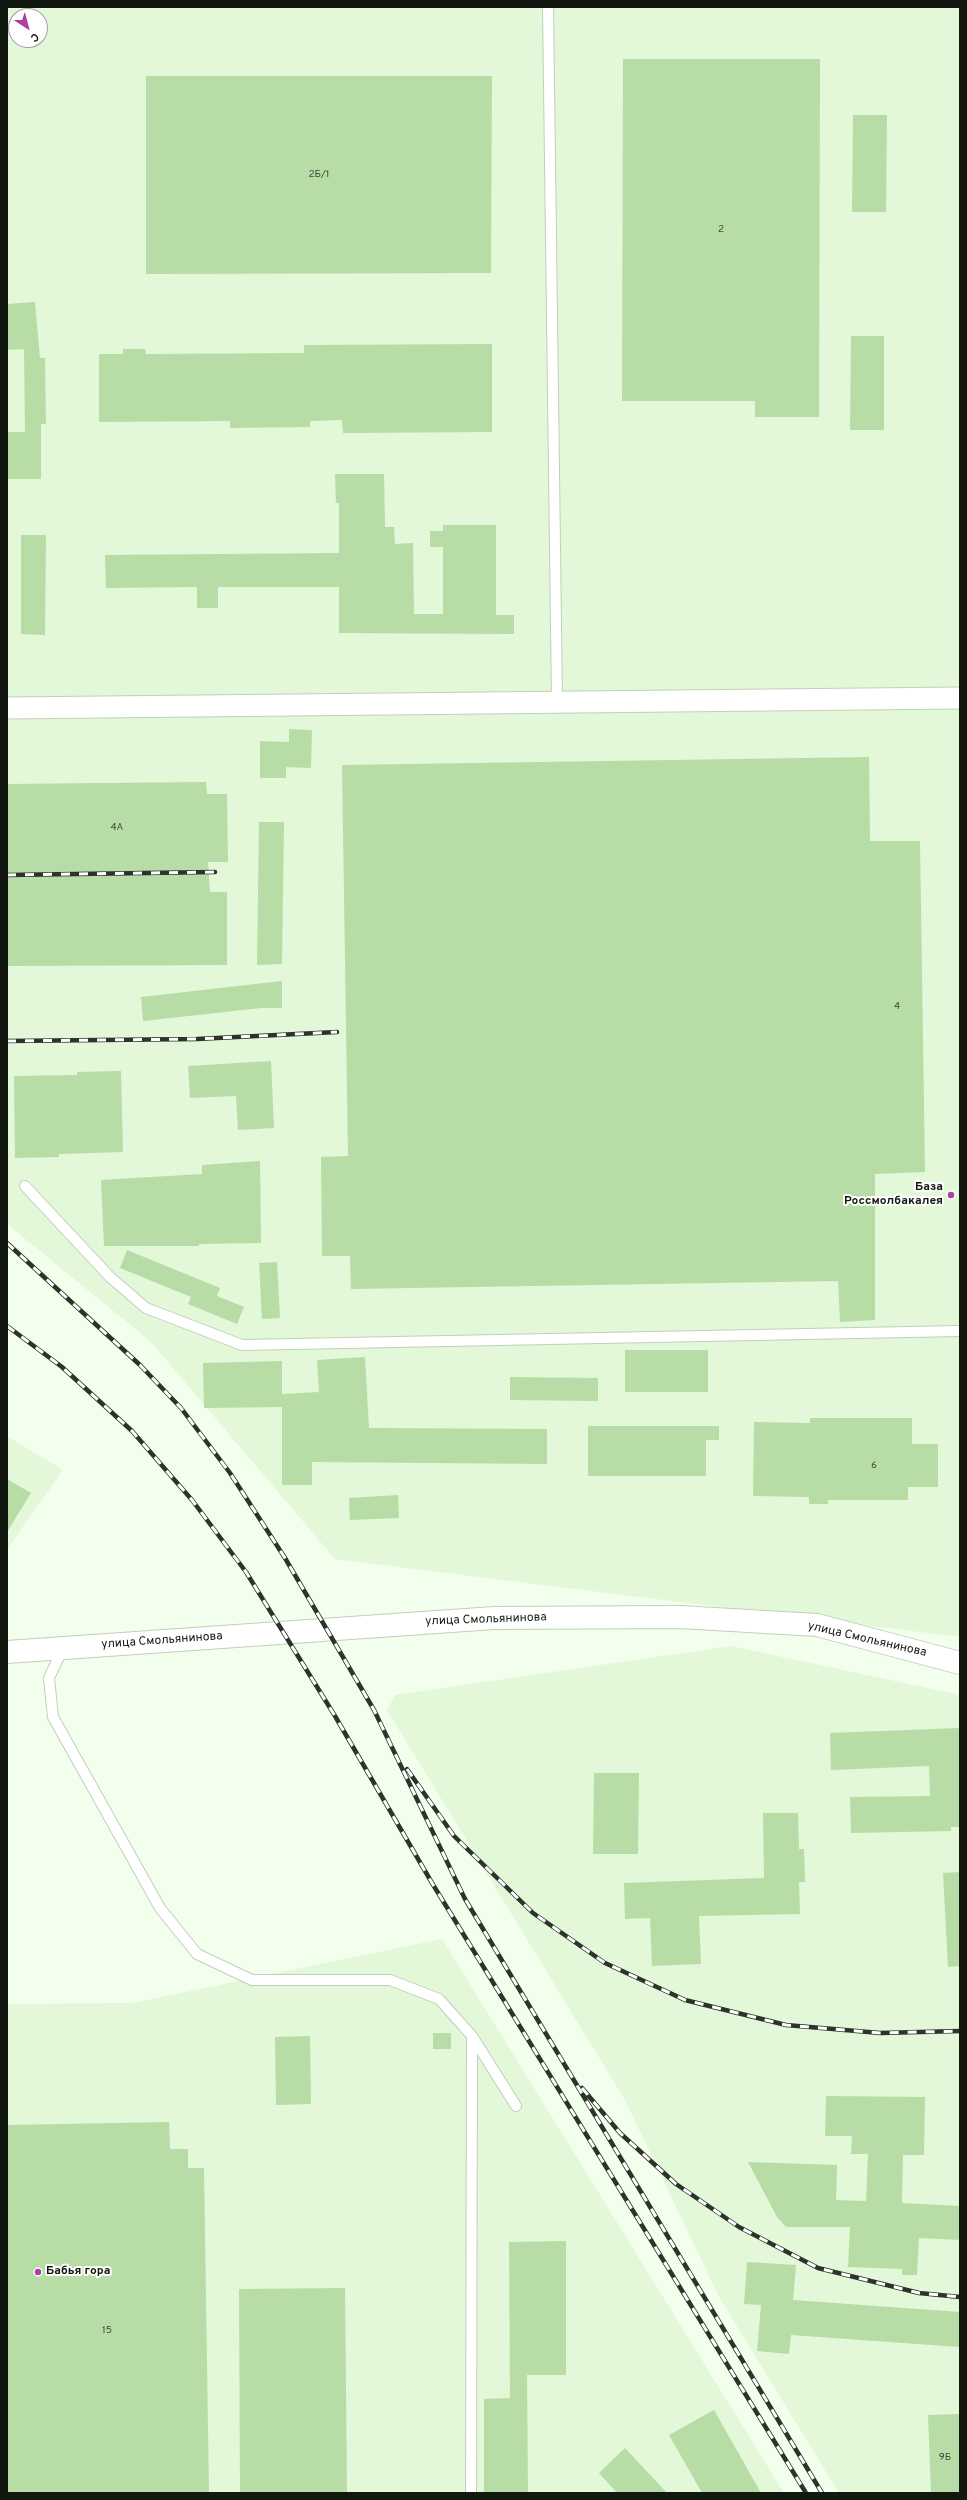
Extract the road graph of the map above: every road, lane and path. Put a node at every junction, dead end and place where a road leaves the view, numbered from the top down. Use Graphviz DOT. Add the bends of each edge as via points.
graph roads {
  1 [pos="548,7"];
  2 [pos="960,698"];
  3 [pos="558,702"];
  4 [pos="7,708"];
  5 [pos="25,1186"];
  6 [pos="960,1331"];
  7 [pos="63,1648"];
  8 [pos="7,1652"];
  9 [pos="960,1663"];
  10 [pos="472,2036"];
  11 [pos="516,2106"];
  12 [pos="471,2493"];
  1 -- 3 [label="lane"];
  2 -- 3 [label="street"];
  3 -- 4 [label="street"];
  5 -- 6 [label="lane" via="110,1277 146,1308 242,1345"];
  7 -- 8 [label="street, улица Смольянинова"];
  7 -- 9 [label="street, улица Смольянинова" via="494,1618 680,1617 817,1625"];
  7 -- 10 [label="lane" via="50,1678 53,1717 160,1908 197,1954 252,1980 390,1980 439,2000"];
  10 -- 11 [label="lane"];
  10 -- 12 [label="lane"];
}
